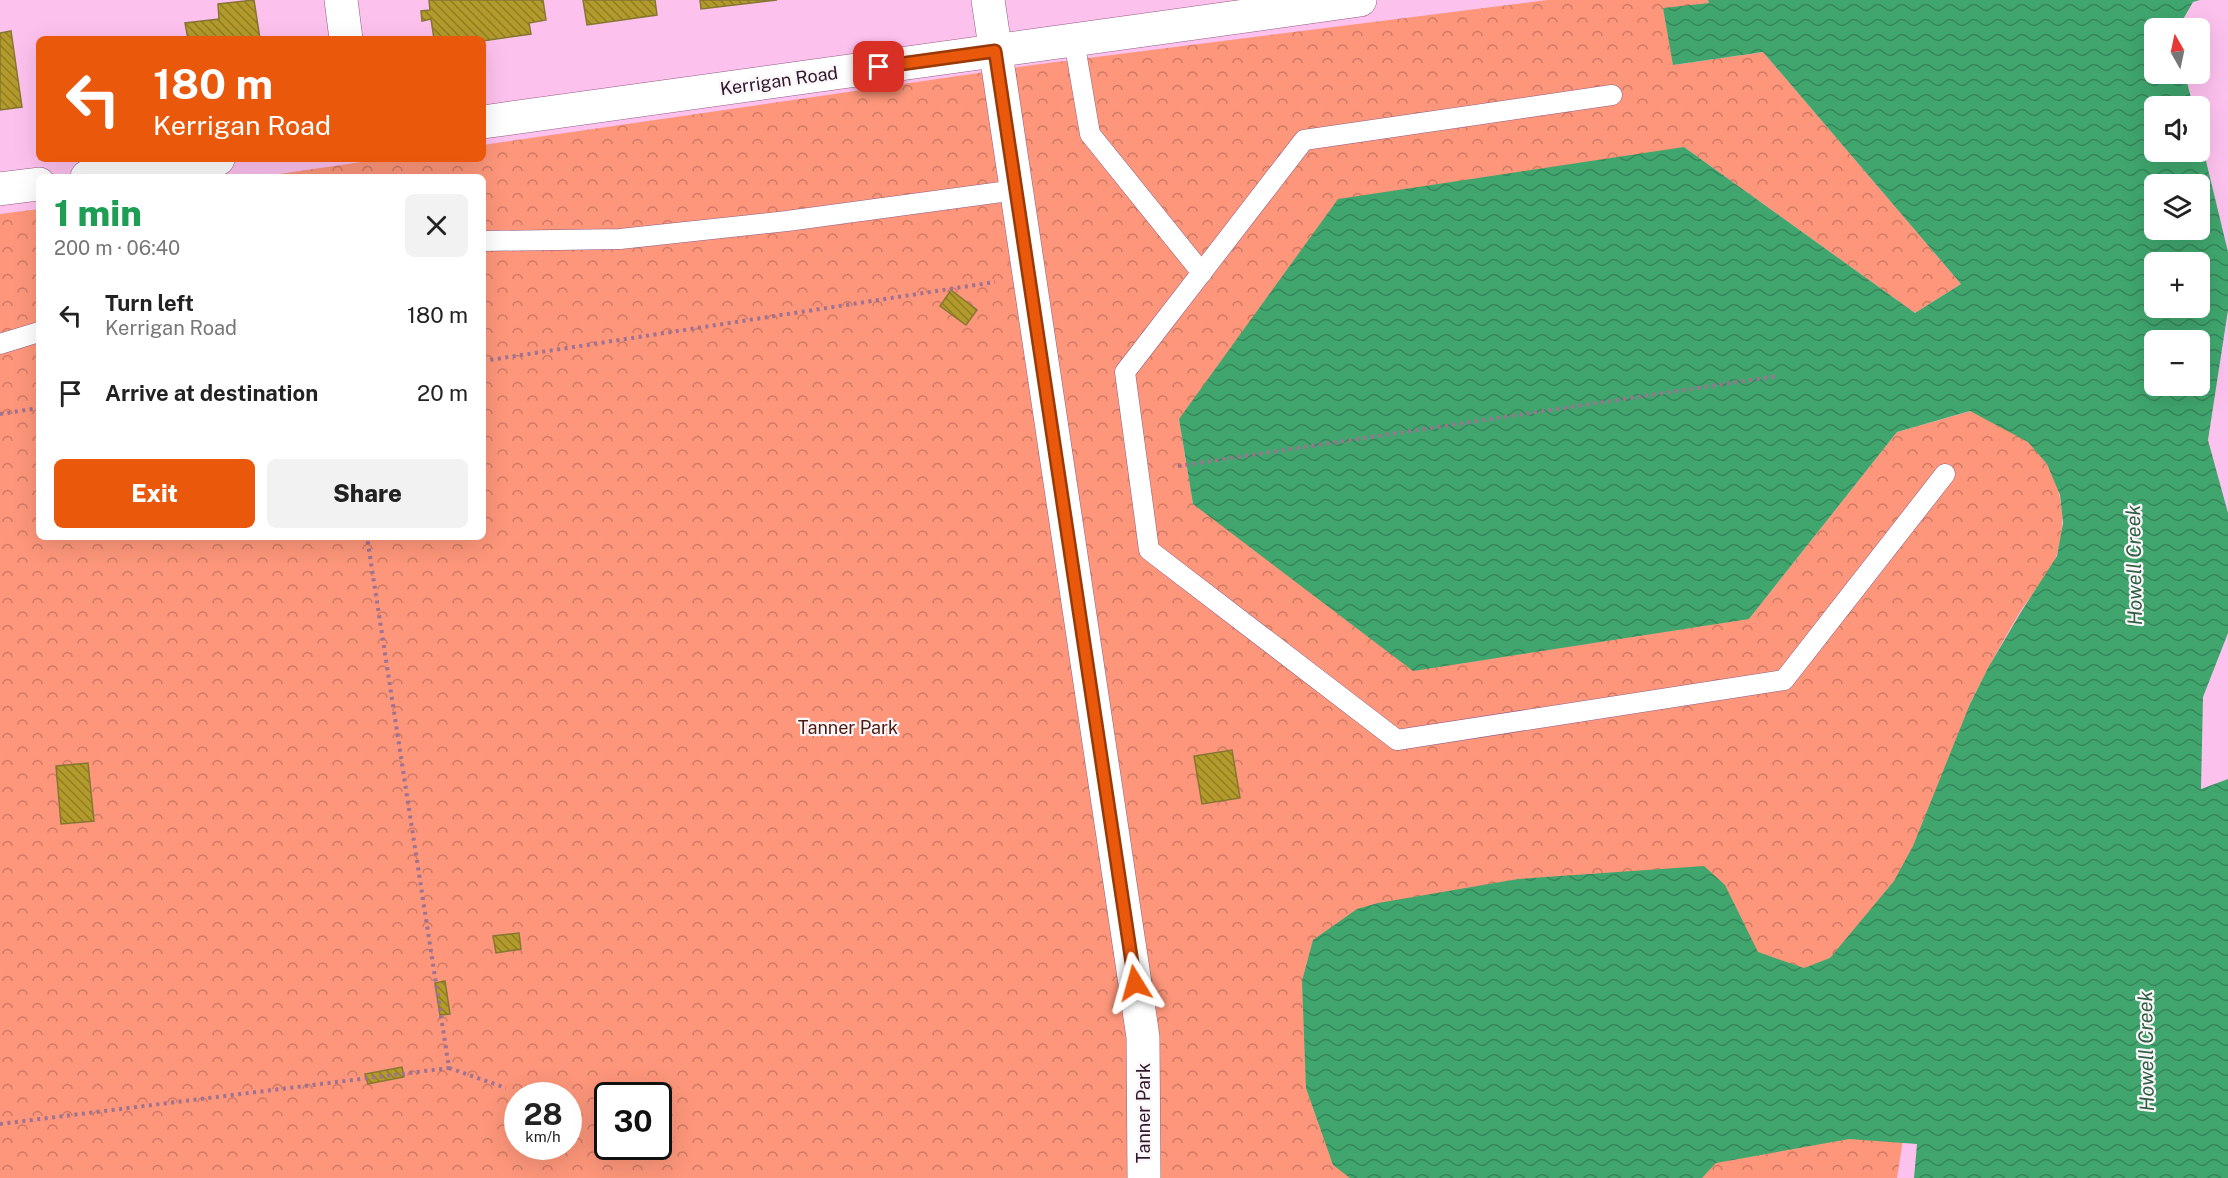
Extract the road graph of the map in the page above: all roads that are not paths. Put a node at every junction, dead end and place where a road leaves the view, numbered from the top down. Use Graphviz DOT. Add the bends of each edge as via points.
graph roads {
  1 [pos="341,0"];
  2 [pos="988,0"];
  3 [pos="1360,0"];
  4 [pos="346,36"];
  5 [pos="1074,40"];
  6 [pos="995,51"];
  7 [pos="1612,95"];
  8 [pos="486,122"];
  9 [pos="196,162"];
  10 [pos="109,174"];
  11 [pos="36,184"];
  12 [pos="0,189"];
  13 [pos="1016,190"];
  14 [pos="486,242"];
  15 [pos="1202,273"];
  16 [pos="36,333"];
  17 [pos="0,344"];
  18 [pos="1945,474"];
  19 [pos="1144,1178"];
  1 -- 4 [label="street"];
  2 -- 6 [label="street, Tanner Park"];
  3 -- 5 [label="street, Kerrigan Road"];
  5 -- 6 [label="street, Kerrigan Road"];
  5 -- 15 [label="lane" via="1090,134"];
  6 -- 8 [label="street, Kerrigan Road"];
  6 -- 13 [label="street, Tanner Park"];
  7 -- 15 [label="lane" via="1304,140"];
  9 -- 10 [label="street"];
  11 -- 12 [label="street"];
  13 -- 14 [label="lane" via="620,239"];
  13 -- 19 [label="street, Tanner Park" via="1143,1036"];
  15 -- 18 [label="lane" via="1125,372 1149,550 1397,740 1784,680"];
  16 -- 17 [label="lane"];
}
